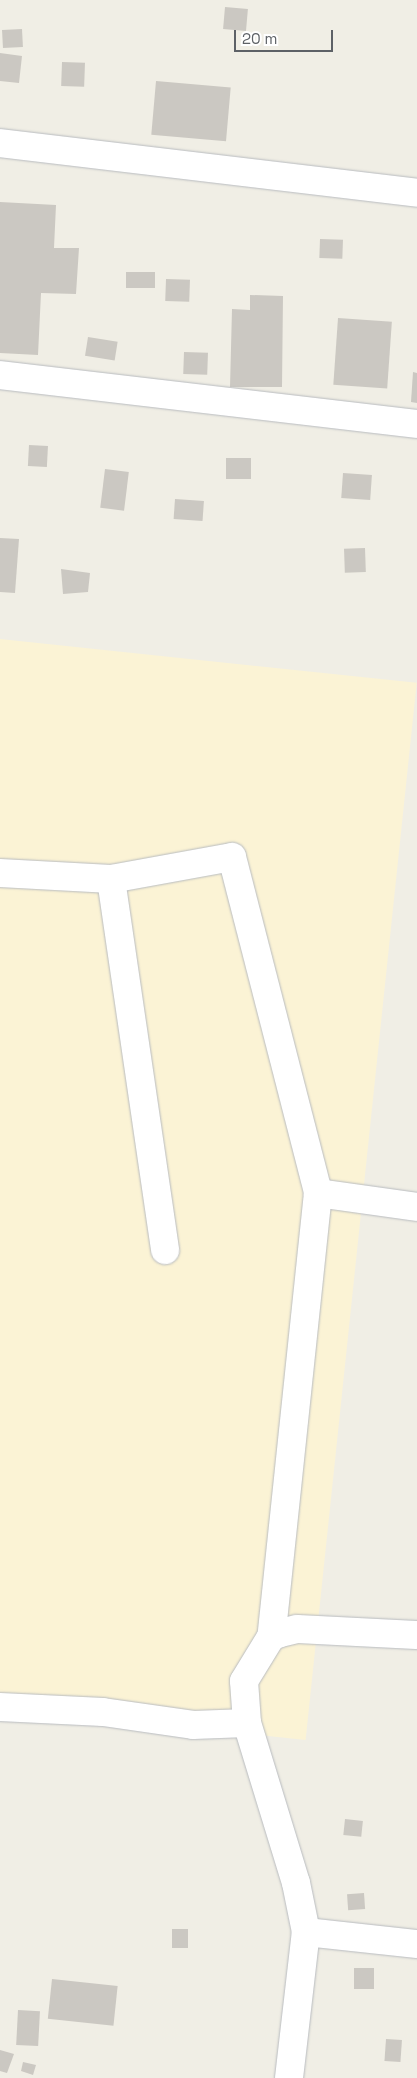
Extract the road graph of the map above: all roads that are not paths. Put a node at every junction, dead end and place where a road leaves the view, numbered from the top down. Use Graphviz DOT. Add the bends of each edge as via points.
graph roads {
  1 [pos="0,143"];
  2 [pos="417,194"];
  3 [pos="0,375"];
  4 [pos="417,424"];
  5 [pos="0,873"];
  6 [pos="111,879"];
  7 [pos="318,1193"];
  8 [pos="417,1207"];
  9 [pos="165,1250"];
  10 [pos="417,1635"];
  11 [pos="271,1637"];
  12 [pos="0,1707"];
  13 [pos="247,1723"];
  14 [pos="306,1932"];
  15 [pos="417,1944"];
  16 [pos="289,2078"];
  1 -- 2 [label="street"];
  3 -- 4 [label="street"];
  5 -- 6 [label="street"];
  6 -- 7 [label="street" via="232,857"];
  6 -- 9 [label="street"];
  7 -- 8 [label="street"];
  7 -- 11 [label="street"];
  10 -- 11 [label="street" via="297,1629"];
  11 -- 13 [label="street" via="244,1681"];
  12 -- 13 [label="street" via="102,1712 193,1725"];
  13 -- 14 [label="street" via="296,1883"];
  14 -- 15 [label="street"];
  14 -- 16 [label="street"];
}
